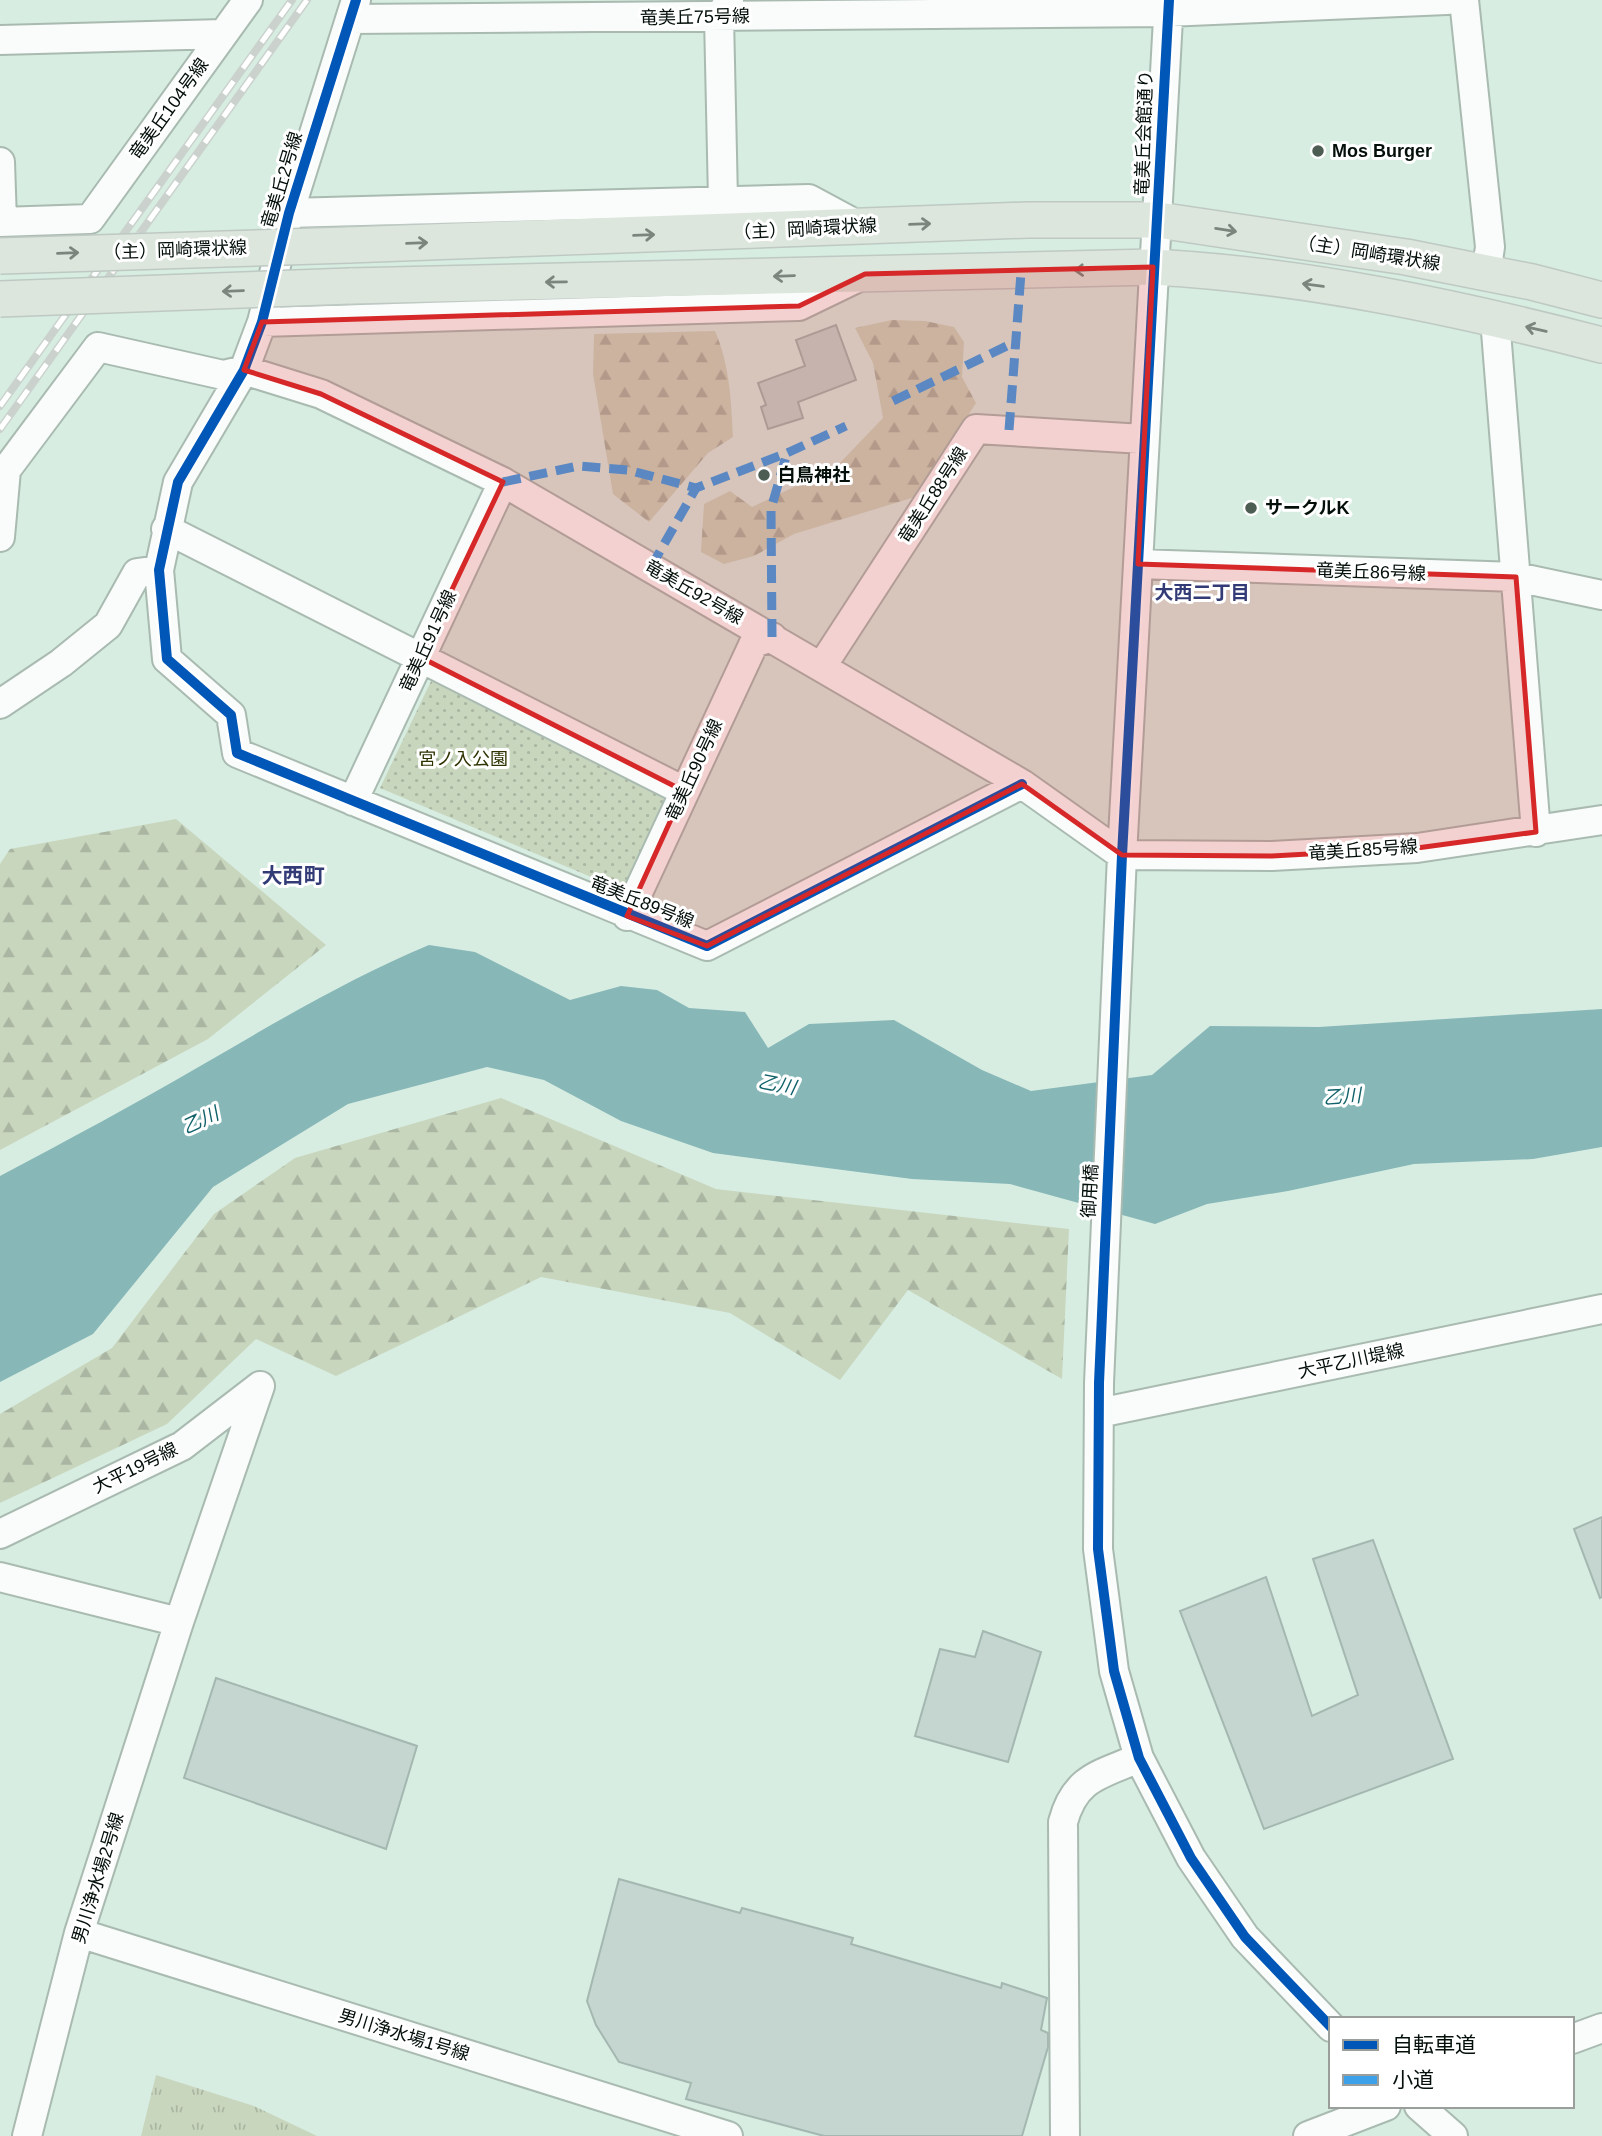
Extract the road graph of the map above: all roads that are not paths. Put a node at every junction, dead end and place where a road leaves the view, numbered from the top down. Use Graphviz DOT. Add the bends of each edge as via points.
graph roads {
  1 [pos="248,0"];
  2 [pos="1447,0"];
  3 [pos="1464,0"];
  4 [pos="1168,6"];
  5 [pos="969,7"];
  6 [pos="532,9"];
  7 [pos="725,9"];
  8 [pos="353,10"];
  9 [pos="223,34"];
  10 [pos="0,40"];
  11 [pos="0,162"];
  12 [pos="723,200"];
  13 [pos="289,213"];
  14 [pos="1158,220"];
  15 [pos="1,222"];
  16 [pos="861,227"];
  17 [pos="0,256"];
  18 [pos="1153,267"];
  19 [pos="865,274"];
  20 [pos="1486,274"];
  21 [pos="0,299"];
  22 [pos="1602,300"];
  23 [pos="1495,319"];
  24 [pos="262,322"];
  25 [pos="1602,345"];
  26 [pos="244,370"];
  27 [pos="1143,439"];
  28 [pos="503,482"];
  29 [pos="166,529"];
  30 [pos="0,537"];
  31 [pos="1138,564"];
  32 [pos="159,570"];
  33 [pos="1516,577"];
  34 [pos="1602,595"];
  35 [pos="772,637"];
  36 [pos="420,657"];
  37 [pos="822,666"];
  38 [pos="0,704"];
  39 [pos="1022,784"];
  40 [pos="684,791"];
  41 [pos="353,801"];
  42 [pos="1602,820"];
  43 [pos="1535,832"];
  44 [pos="1122,855"];
  45 [pos="627,916"];
  46 [pos="1602,1309"];
  47 [pos="260,1386"];
  48 [pos="1099,1413"];
  49 [pos="0,1534"];
  50 [pos="0,1577"];
  51 [pos="179,1622"];
  52 [pos="1139,1758"];
  53 [pos="79,1933"];
  54 [pos="1329,2025"];
  55 [pos="1602,2028"];
  56 [pos="1574,2038"];
  57 [pos="1381,2108"];
  58 [pos="1412,2108"];
  59 [pos="1421,2108"];
  60 [pos="27,2136"];
  61 [pos="728,2136"];
  62 [pos="1065,2136"];
  63 [pos="1308,2136"];
  64 [pos="1420,2136"];
  65 [pos="1453,2136"];
  1 -- 9 [label="street, 竜美丘104号線"];
  2 -- 4 [label="street, 竜美丘75号線"];
  3 -- 20 [label="street" via="1490,247"];
  4 -- 5 [label="street, 竜美丘75号線"];
  4 -- 14 [label="street, 竜美丘会館通り"];
  5 -- 7 [label="street, 竜美丘75号線"];
  6 -- 7 [label="street, 竜美丘75号線"];
  6 -- 8 [label="street, 竜美丘75号線"];
  7 -- 12 [label="street"];
  8 -- 13 [label="street, 竜美丘2号線"];
  9 -- 10 [label="street"];
  9 -- 15 [label="street, 竜美丘104号線" via="90,219"];
  11 -- 15 [label="street"];
  12 -- 13 [label="street"];
  12 -- 16 [label="street" via="809,199"];
  13 -- 24 [label="street, 竜美丘2号線"];
  16 -- 14 [label="main road, （主）岡崎環状線, one-way" via="1088,218"];
  14 -- 18 [label="street, 竜美丘会館通り"];
  14 -- 20 [label="main road, （主）岡崎環状線, one-way" via="1406,257"];
  17 -- 16 [label="main road, （主）岡崎環状線, one-way, bridge"];
  18 -- 19 [label="main road, one-way"];
  23 -- 18 [label="main road, one-way" via="1362,292 1215,270"];
  18 -- 27 [label="street, 竜美丘会館通り"];
  19 -- 21 [label="main road, one-way, bridge"];
  19 -- 24 [label="street" via="799,306"];
  20 -- 22 [label="main road, （主）岡崎環状線"];
  25 -- 23 [label="main road, one-way"];
  23 -- 33 [label="street"];
  24 -- 26 [label="street, 竜美丘2号線"];
  26 -- 28 [label="street, 竜美丘92号線" via="321,394"];
  26 -- 29 [label="street, 竜美丘2号線" via="178,482"];
  26 -- 30 [label="street" via="223,375 98,347 6,470"];
  27 -- 31 [label="street, 竜美丘会館通り"];
  27 -- 37 [label="street, 竜美丘88号線" via="976,429"];
  28 -- 35 [label="street, 竜美丘92号線"];
  28 -- 36 [label="street, 竜美丘91号線"];
  29 -- 32 [label="street, 竜美丘2号線"];
  29 -- 36 [label="street"];
  31 -- 33 [label="street, 竜美丘86号線"];
  31 -- 44 [label="street, 御用橋"];
  32 -- 38 [label="street" via="137,573 108,625"];
  32 -- 41 [label="street, 竜美丘89号線" via="167,659 231,715 237,753"];
  33 -- 34 [label="street, 竜美丘86号線"];
  33 -- 43 [label="street"];
  35 -- 37 [label="street, 竜美丘92号線"];
  35 -- 40 [label="street, 竜美丘90号線" via="754,643"];
  36 -- 40 [label="street"];
  36 -- 41 [label="street, 竜美丘91号線"];
  37 -- 39 [label="street, 竜美丘92号線"];
  39 -- 44 [label="street, 竜美丘92号線"];
  39 -- 45 [label="street, 竜美丘89号線" via="707,946"];
  40 -- 45 [label="street, 竜美丘90号線"];
  41 -- 45 [label="street, 竜美丘89号線"];
  42 -- 43 [label="street, 竜美丘85号線"];
  43 -- 44 [label="street, 竜美丘85号線" via="1417,848 1285,855"];
  44 -- 48 [label="street, 御用橋"];
  46 -- 48 [label="street, 大平乙川堤線"];
  47 -- 49 [label="street, 大平19号線" via="182,1446"];
  47 -- 51 [label="street, 男川浄水場2号線"];
  48 -- 52 [label="street, 御用橋" via="1098,1549 1114,1671"];
  50 -- 51 [label="street"];
  51 -- 53 [label="street, 男川浄水場2号線"];
  52 -- 54 [label="street, 御用橋" via="1191,1858 1245,1937"];
  52 -- 62 [label="street" via="1077,1790 1070,1797 1063,1822"];
  53 -- 60 [label="street, 男川浄水場2号線"];
  53 -- 61 [label="street, 男川浄水場1号線"];
  55 -- 56 [label="street"];
  57 -- 63 [label="street"];
  58 -- 64 [label="street"];
  59 -- 65 [label="street"];
}
